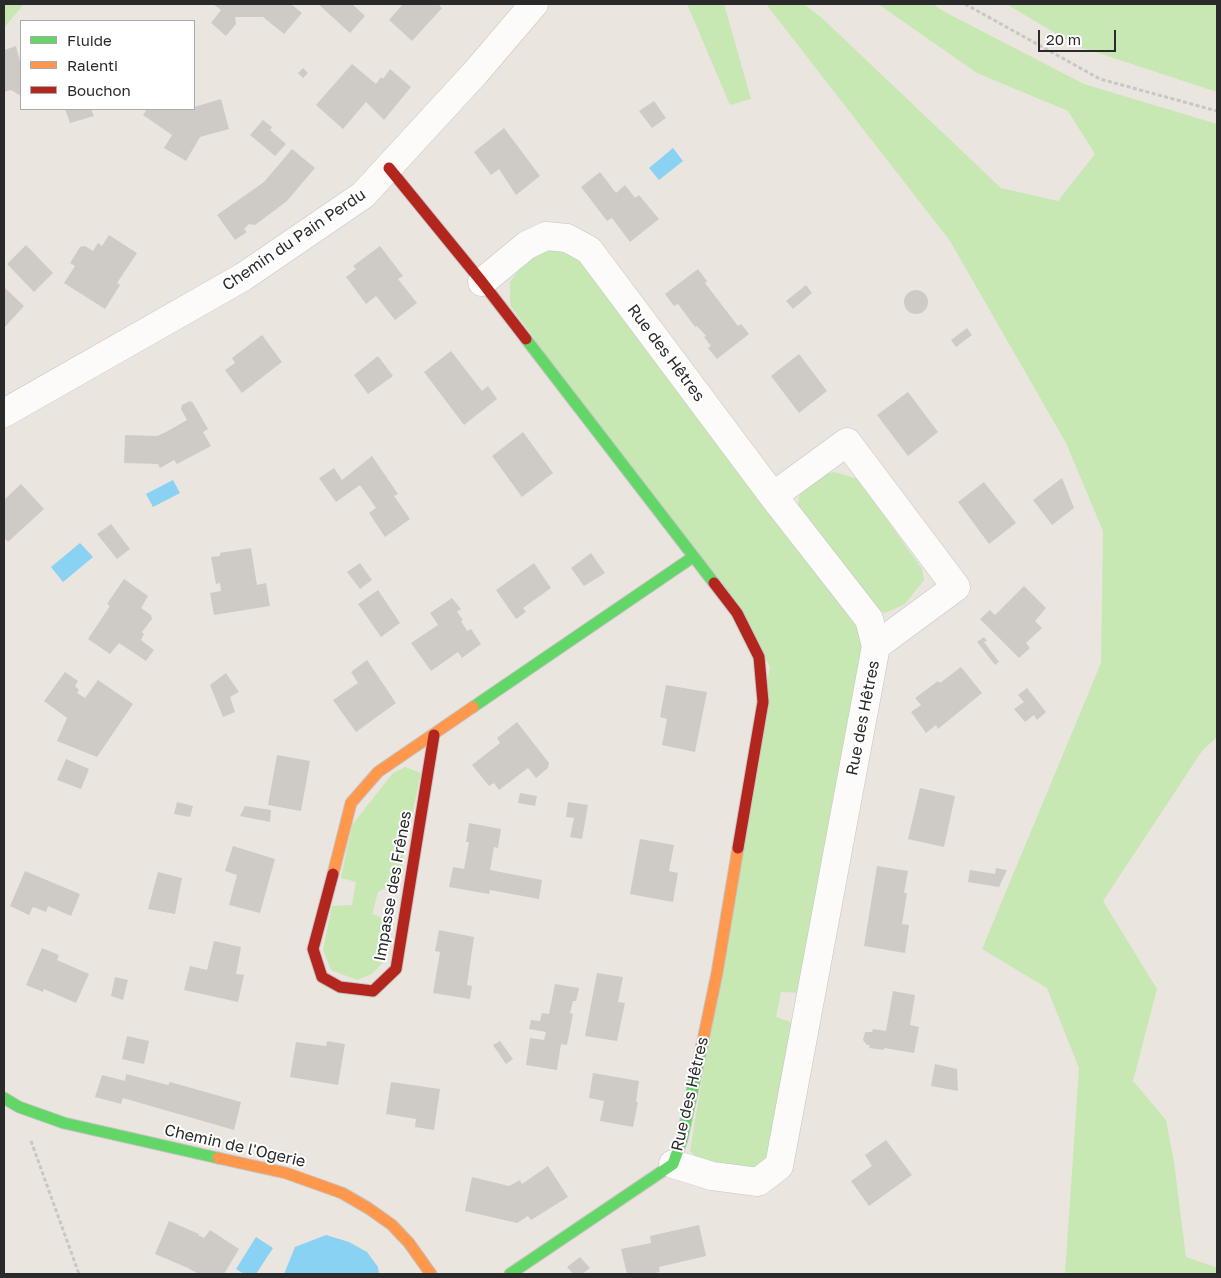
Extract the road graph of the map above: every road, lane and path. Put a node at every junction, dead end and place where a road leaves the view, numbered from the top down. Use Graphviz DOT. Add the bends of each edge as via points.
graph roads {
  1 [pos="534,4"];
  2 [pos="965,4"];
  3 [pos="1217,111"];
  4 [pos="389,168"];
  5 [pos="482,282"];
  6 [pos="4,413"];
  7 [pos="772,496"];
  8 [pos="693,557"];
  9 [pos="876,646"];
  10 [pos="434,735"];
  11 [pos="4,1098"];
  12 [pos="19,1106"];
  13 [pos="674,1164"];
  14 [pos="79,1274"];
  15 [pos="431,1274"];
  16 [pos="510,1274"];
  1 -- 4 [label="street, Chemin du Pain Perdu"];
  2 -- 3 [label="path" via="1100,79"];
  4 -- 5 [label="street, Rue des Hêtres"];
  4 -- 6 [label="street, Chemin du Pain Perdu" via="363,195 243,277"];
  5 -- 7 [label="street, Rue des Hêtres" via="526,245 546,236 567,238 589,250"];
  5 -- 8 [label="street, Rue des Hêtres"];
  7 -- 9 [label="street, Rue des Hêtres" via="868,619"];
  7 -- 9 [label="street" via="847,442 956,587"];
  8 -- 10 [label="street, Impasse des Frênes"];
  8 -- 13 [label="street, Rue des Hêtres" via="737,613 759,657 763,702 717,973 682,1140"];
  9 -- 13 [label="street, Rue des Hêtres" via="779,1166 758,1182 712,1176"];
  10 -- 10 [label="street, Impasse des Frênes" via="378,772 350,804 313,949 322,977 340,987 373,991 396,969"];
  11 -- 12 [label="street, Chemin de l'Ogerie"];
  12 -- 14 [label="path"];
  12 -- 15 [label="street, Chemin de l'Ogerie" via="64,1123 286,1173 342,1193 392,1225"];
  13 -- 16 [label="street, Rue des Hêtres"];
}
